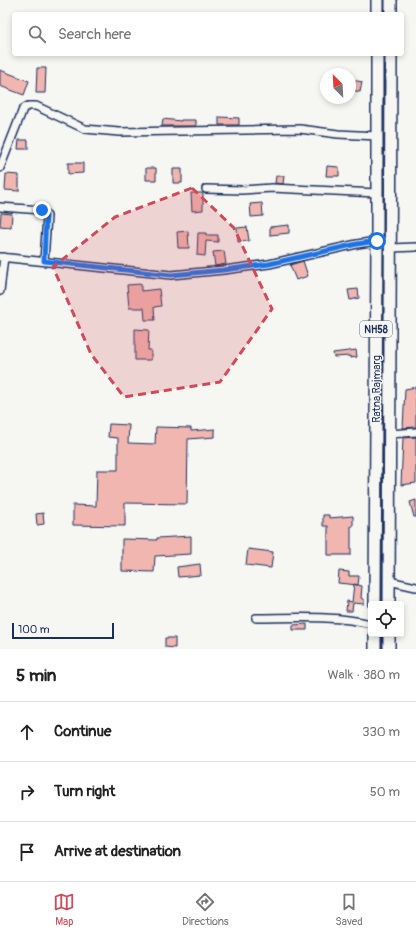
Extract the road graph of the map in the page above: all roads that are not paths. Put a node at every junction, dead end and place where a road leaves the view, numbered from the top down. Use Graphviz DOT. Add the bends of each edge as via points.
graph roads {
  1 [pos="377,0"];
  2 [pos="391,0"];
  3 [pos="377,12"];
  4 [pos="391,12"];
  5 [pos="377,56"];
  6 [pos="391,56"];
  7 [pos="377,136"];
  8 [pos="0,168"];
  9 [pos="206,189"];
  10 [pos="377,193"];
  11 [pos="0,207"];
  12 [pos="377,241"];
  13 [pos="416,247"];
  14 [pos="391,248"];
  15 [pos="2,257"];
  16 [pos="44,261"];
  17 [pos="0,291"];
  18 [pos="416,432"];
  19 [pos="390,434"];
  20 [pos="389,581"];
  21 [pos="416,587"];
  22 [pos="375,601"];
  23 [pos="389,601"];
  24 [pos="256,618"];
  25 [pos="368,623"];
  26 [pos="375,637"];
  27 [pos="389,637"];
  28 [pos="375,649"];
  29 [pos="389,649"];
  1 -- 3 [label="highway"];
  2 -- 4 [label="highway"];
  5 -- 7 [label="highway, Ratna Rajmarg / NH58"];
  6 -- 14 [label="highway, Ratna Rajmarg / NH58"];
  7 -- 8 [label="street" via="300,129 119,132 85,129 36,106 28,106 23,109"];
  7 -- 10 [label="highway, Ratna Rajmarg / NH58"];
  9 -- 10 [label="street" via="272,188"];
  10 -- 12 [label="highway, Ratna Rajmarg / NH58"];
  11 -- 16 [label="street" via="42,210 46,216"];
  12 -- 16 [label="street" via="269,264 171,275"];
  12 -- 22 [label="highway, Ratna Rajmarg / NH58"];
  13 -- 14 [label="street"];
  14 -- 19 [label="highway, Ratna Rajmarg / NH58"];
  15 -- 16 [label="street"];
  15 -- 17 [label="street"];
  18 -- 19 [label="street"];
  19 -- 20 [label="highway, Ratna Rajmarg / NH58"];
  20 -- 21 [label="street"];
  20 -- 23 [label="highway, Ratna Rajmarg / NH58"];
  24 -- 25 [label="street" via="324,618"];
  26 -- 28 [label="highway"];
  27 -- 29 [label="highway"];
}
